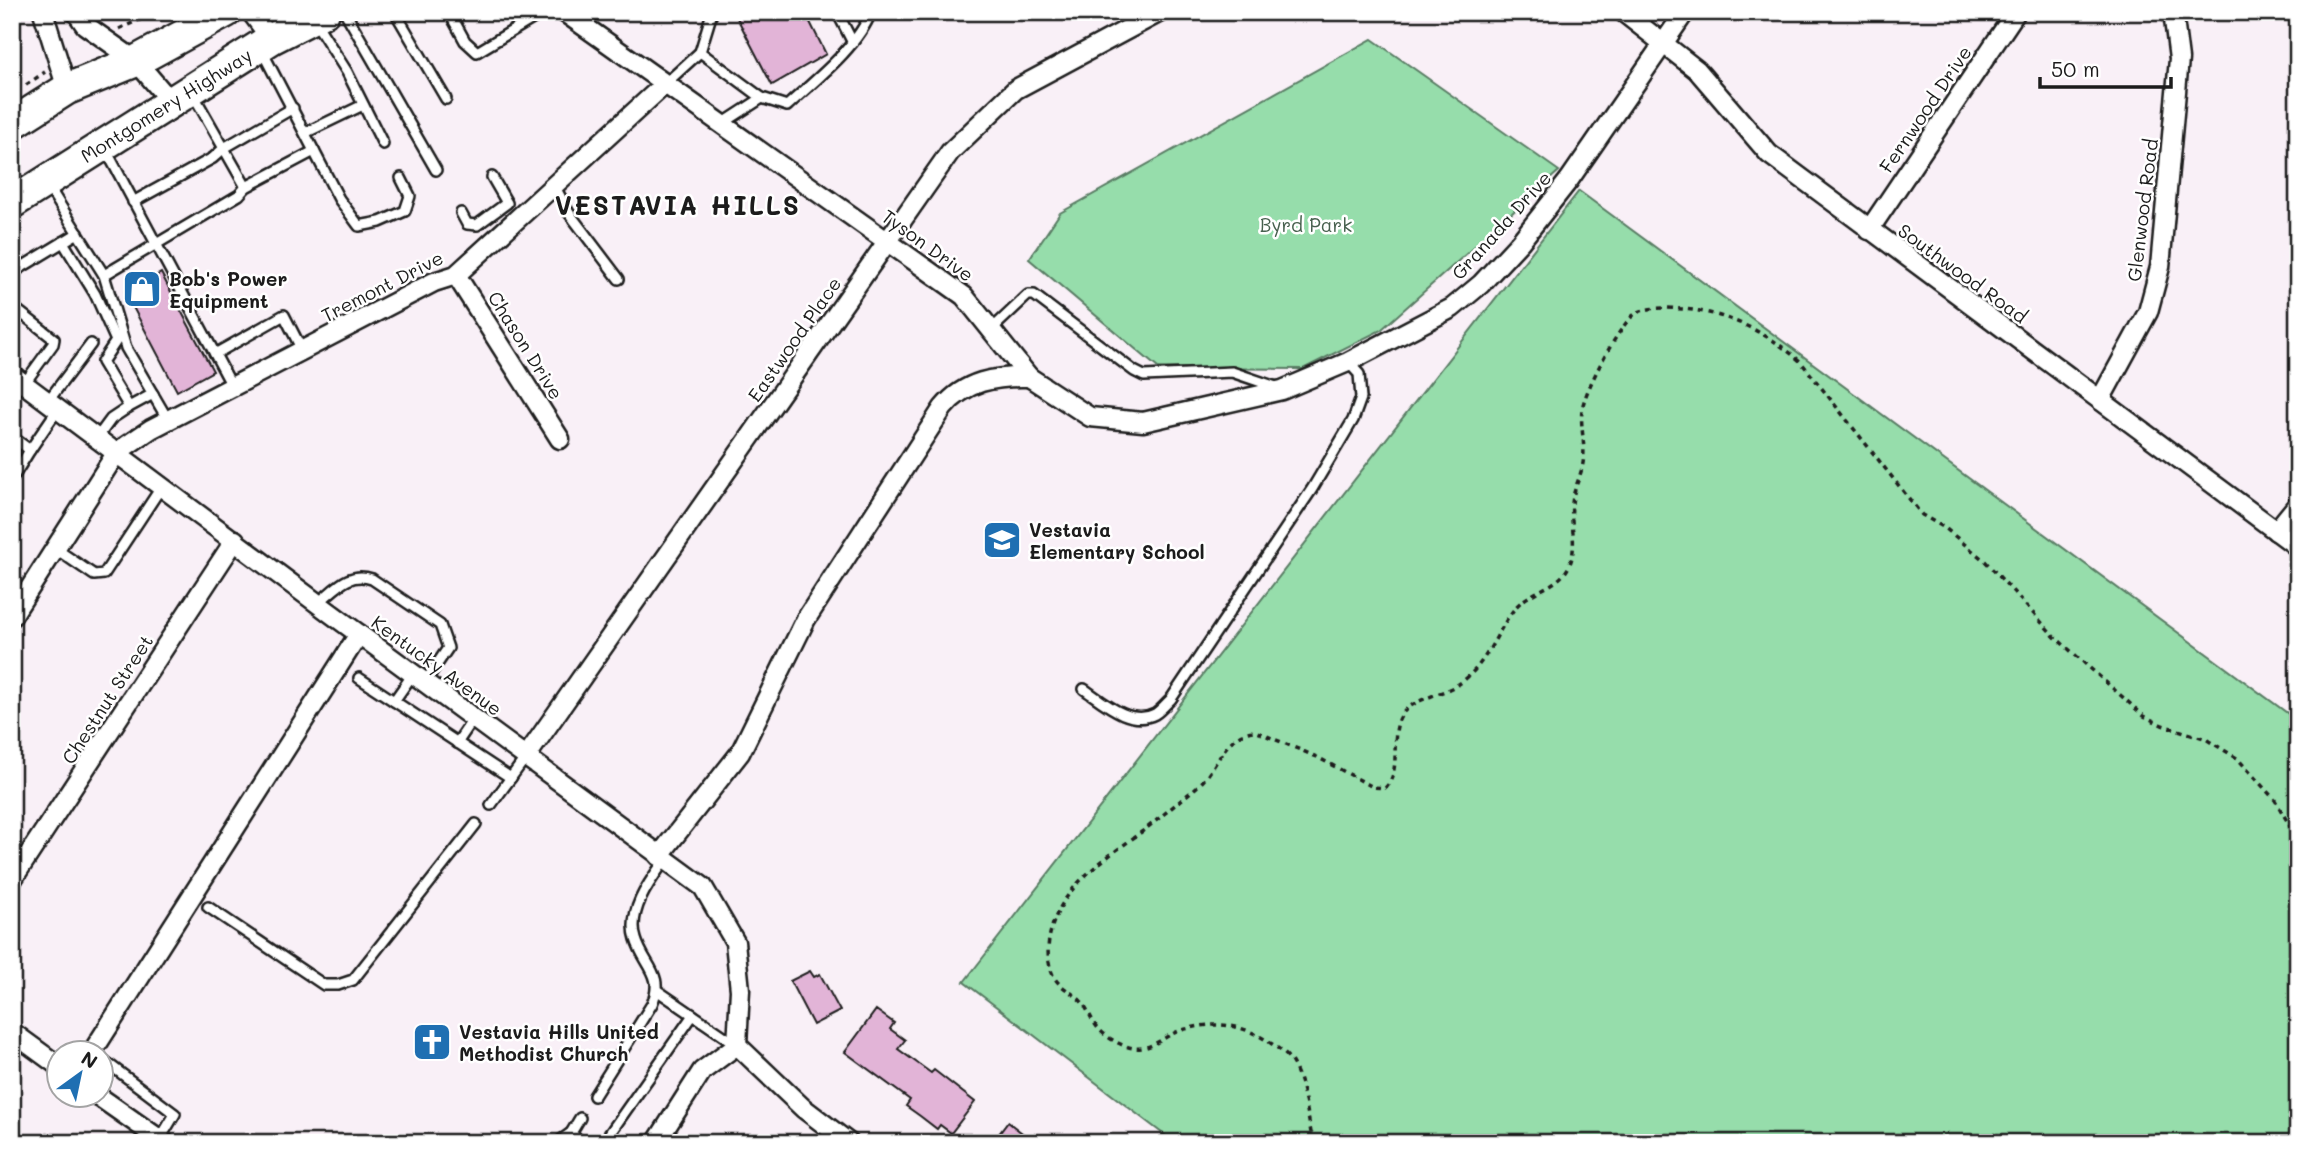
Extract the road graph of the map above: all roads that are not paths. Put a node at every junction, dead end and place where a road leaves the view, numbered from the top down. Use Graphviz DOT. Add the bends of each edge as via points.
graph roads {
  1 [pos="76,12"];
  2 [pos="226,12"];
  3 [pos="251,12"];
  4 [pos="345,12"];
  5 [pos="395,12"];
  6 [pos="544,12"];
  7 [pos="564,12"];
  8 [pos="709,12"];
  9 [pos="837,12"];
  10 [pos="871,12"];
  11 [pos="1160,12"];
  12 [pos="1623,12"];
  13 [pos="1685,12"];
  14 [pos="2015,12"];
  15 [pos="2173,12"];
  16 [pos="451,13"];
  17 [pos="47,14"];
  18 [pos="318,15"];
  19 [pos="852,41"];
  20 [pos="265,43"];
  21 [pos="1662,44"];
  22 [pos="700,52"];
  23 [pos="136,61"];
  24 [pos="60,77"];
  25 [pos="665,84"];
  26 [pos="181,96"];
  27 [pos="762,98"];
  28 [pos="446,99"];
  29 [pos="363,105"];
  30 [pos="293,108"];
  31 [pos="12,124"];
  32 [pos="722,124"];
  33 [pos="305,133"];
  34 [pos="383,144"];
  35 [pos="103,145"];
  36 [pos="224,148"];
  37 [pos="314,151"];
  38 [pos="436,170"];
  39 [pos="492,177"];
  40 [pos="401,178"];
  41 [pos="46,182"];
  42 [pos="554,185"];
  43 [pos="246,187"];
  44 [pos="133,202"];
  45 [pos="12,203"];
  46 [pos="461,213"];
  47 [pos="1869,230"];
  48 [pos="78,233"];
  49 [pos="64,242"];
  50 [pos="888,242"];
  51 [pos="156,244"];
  52 [pos="12,273"];
  53 [pos="104,275"];
  54 [pos="456,275"];
  55 [pos="619,279"];
  56 [pos="12,306"];
  57 [pos="991,330"];
  58 [pos="91,344"];
  59 [pos="302,350"];
  60 [pos="215,354"];
  61 [pos="1348,362"];
  62 [pos="1029,377"];
  63 [pos="18,379"];
  64 [pos="232,386"];
  65 [pos="1282,390"];
  66 [pos="153,394"];
  67 [pos="2099,400"];
  68 [pos="53,405"];
  69 [pos="129,407"];
  70 [pos="168,420"];
  71 [pos="12,437"];
  72 [pos="97,438"];
  73 [pos="560,439"];
  74 [pos="30,450"];
  75 [pos="117,452"];
  76 [pos="12,480"];
  77 [pos="163,486"];
  78 [pos="2298,504"];
  79 [pos="2276,531"];
  80 [pos="235,540"];
  81 [pos="2298,547"];
  82 [pos="56,549"];
  83 [pos="318,603"];
  84 [pos="12,617"];
  85 [pos="359,634"];
  86 [pos="359,678"];
  87 [pos="419,678"];
  88 [pos="1084,689"];
  89 [pos="394,701"];
  90 [pos="474,718"];
  91 [pos="457,743"];
  92 [pos="526,757"];
  93 [pos="511,778"];
  94 [pos="491,805"];
  95 [pos="476,824"];
  96 [pos="662,858"];
  97 [pos="12,880"];
  98 [pos="208,907"];
  99 [pos="657,991"];
  100 [pos="693,1015"];
  101 [pos="12,1032"];
  102 [pos="100,1040"];
  103 [pos="737,1045"];
  104 [pos="46,1057"];
  105 [pos="116,1070"];
  106 [pos="594,1096"];
  107 [pos="116,1109"];
  108 [pos="580,1118"];
  109 [pos="570,1133"];
  110 [pos="162,1141"];
  111 [pos="557,1143"];
  112 [pos="582,1143"];
  113 [pos="603,1143"];
  114 [pos="656,1143"];
  115 [pos="849,1143"];
  1 -- 23 [label="street" via="85,25"];
  2 -- 23 [label="main road"];
  3 -- 20 [label="street"];
  4 -- 38 [label="lane"];
  5 -- 28 [label="lane"];
  6 -- 16 [label="lane" via="477,52 465,41"];
  7 -- 25 [label="street, Tyson Drive"];
  8 -- 22 [label="lane"];
  9 -- 19 [label="lane"];
  10 -- 19 [label="lane"];
  11 -- 50 [label="street, Eastwood Place" via="1016,89 950,152"];
  12 -- 21 [label="street, Southwood Road"];
  13 -- 21 [label="street, Granada Drive"];
  14 -- 47 [label="street, Fernwood Drive"];
  15 -- 67 [label="street, Glenwood Road" via="2179,59 2160,267 2148,312"];
  17 -- 24 [label="street"];
  18 -- 20 [label="main road, Montgomery Highway"];
  18 -- 29 [label="lane"];
  19 -- 27 [label="lane" via="787,106"];
  20 -- 26 [label="main road, Montgomery Highway"];
  20 -- 30 [label="lane"];
  21 -- 47 [label="street, Southwood Road" via="1697,70 1769,154"];
  21 -- 61 [label="street, Granada Drive" via="1569,180 1481,284 1452,308"];
  22 -- 25 [label="lane"];
  22 -- 27 [label="lane"];
  23 -- 24 [label="main road"];
  23 -- 26 [label="street"];
  24 -- 31 [label="main road"];
  25 -- 32 [label="street, Tyson Drive"];
  25 -- 42 [label="street, Tremont Drive"];
  26 -- 35 [label="main road, Montgomery Highway"];
  26 -- 36 [label="lane"];
  27 -- 32 [label="lane"];
  29 -- 33 [label="lane"];
  29 -- 34 [label="lane"];
  30 -- 33 [label="lane"];
  30 -- 36 [label="lane"];
  32 -- 50 [label="street, Tyson Drive"];
  33 -- 37 [label="lane"];
  35 -- 41 [label="main road, Montgomery Highway"];
  35 -- 44 [label="lane"];
  36 -- 43 [label="lane"];
  36 -- 44 [label="lane"];
  37 -- 40 [label="lane" via="339,200 359,226 405,211 411,196"];
  37 -- 43 [label="lane"];
  39 -- 46 [label="lane" via="507,203 477,225 467,224"];
  41 -- 45 [label="main road, Montgomery Highway"];
  41 -- 48 [label="lane"];
  42 -- 54 [label="street, Tremont Drive"];
  42 -- 55 [label="lane" via="569,213"];
  43 -- 51 [label="lane"];
  44 -- 51 [label="lane"];
  47 -- 67 [label="street, Southwood Road"];
  48 -- 49 [label="lane"];
  48 -- 53 [label="lane"];
  49 -- 52 [label="lane"];
  49 -- 69 [label="lane" via="95,294 105,328 116,341 102,362"];
  50 -- 57 [label="street, Tyson Drive" via="964,296"];
  50 -- 92 [label="street, Eastwood Place"];
  51 -- 53 [label="lane"];
  51 -- 60 [label="lane"];
  53 -- 66 [label="lane" via="126,348"];
  54 -- 59 [label="street, Tremont Drive"];
  54 -- 73 [label="street, Chason Drive"];
  56 -- 63 [label="lane" via="54,339"];
  57 -- 62 [label="street, Tyson Drive"];
  57 -- 65 [label="lane" via="1028,295 1034,295 1144,376 1232,372"];
  58 -- 68 [label="lane"];
  59 -- 60 [label="lane" via="284,316"];
  59 -- 64 [label="street, Tremont Drive"];
  60 -- 64 [label="lane"];
  61 -- 65 [label="street, Granada Drive"];
  61 -- 88 [label="lane" via="1359,374 1361,398 1353,420 1171,699 1154,715 1135,718"];
  62 -- 65 [label="street, Tyson Drive" via="1090,417 1143,422"];
  62 -- 96 [label="street" via="973,384 943,408 806,620 740,753"];
  63 -- 68 [label="street, Kentucky Avenue"];
  64 -- 70 [label="street, Tremont Drive"];
  66 -- 69 [label="lane"];
  66 -- 70 [label="lane"];
  67 -- 79 [label="street, Southwood Road"];
  68 -- 72 [label="street, Kentucky Avenue"];
  68 -- 74 [label="lane"];
  69 -- 72 [label="lane" via="111,419"];
  70 -- 75 [label="street, Tremont Drive"];
  71 -- 74 [label="lane"];
  72 -- 75 [label="street, Kentucky Avenue"];
  74 -- 76 [label="lane"];
  75 -- 77 [label="street, Kentucky Avenue"];
  75 -- 82 [label="street"];
  77 -- 80 [label="street, Kentucky Avenue"];
  77 -- 82 [label="lane" via="104,574 94,575"];
  78 -- 79 [label="street"];
  79 -- 81 [label="street, Southwood Road"];
  80 -- 83 [label="street, Kentucky Avenue"];
  80 -- 97 [label="street, Chestnut Street"];
  82 -- 84 [label="street"];
  83 -- 85 [label="street, Kentucky Avenue"];
  83 -- 87 [label="lane" via="348,579 362,576 440,625 448,648"];
  85 -- 87 [label="street, Kentucky Avenue"];
  85 -- 102 [label="street"];
  86 -- 89 [label="lane"];
  87 -- 89 [label="lane"];
  87 -- 90 [label="street, Kentucky Avenue"];
  89 -- 91 [label="lane"];
  90 -- 91 [label="lane"];
  90 -- 92 [label="street, Kentucky Avenue"];
  91 -- 93 [label="lane"];
  92 -- 93 [label="lane"];
  92 -- 96 [label="street, Kentucky Avenue"];
  93 -- 94 [label="lane"];
  95 -- 98 [label="lane" via="353,980 338,985 324,985"];
  96 -- 99 [label="lane" via="635,916 635,938 657,980"];
  96 -- 103 [label="street, Kentucky Avenue" via="703,887 735,942 740,990"];
  99 -- 100 [label="lane"];
  99 -- 106 [label="lane"];
  100 -- 103 [label="lane"];
  100 -- 113 [label="lane"];
  101 -- 104 [label="street"];
  103 -- 114 [label="street" via="702,1071"];
  103 -- 115 [label="street" via="803,1108"];
  105 -- 110 [label="lane" via="175,1114"];
  107 -- 110 [label="street"];
  108 -- 109 [label="lane"];
  109 -- 111 [label="lane"];
  109 -- 112 [label="lane"];
}
